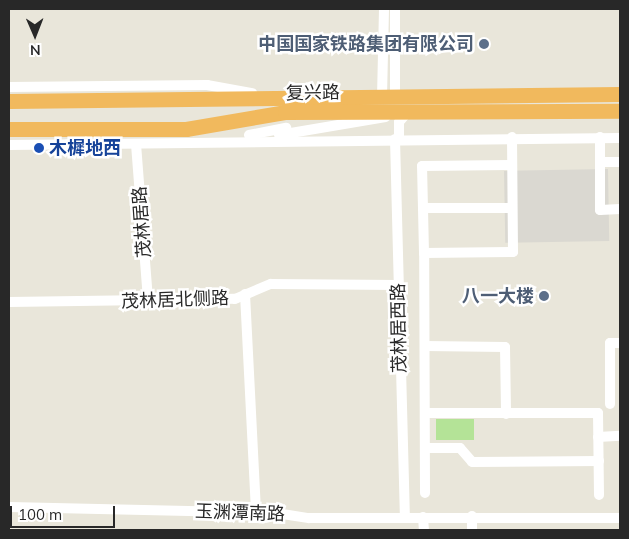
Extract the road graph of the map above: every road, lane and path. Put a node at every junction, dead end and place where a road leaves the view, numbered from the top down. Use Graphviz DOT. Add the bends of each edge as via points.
graph roads {
  1 [pos="384,9"];
  2 [pos="395,9"];
  3 [pos="384,80"];
  4 [pos="395,80"];
  5 [pos="9,87"];
  6 [pos="620,94"];
  7 [pos="285,98"];
  8 [pos="9,101"];
  9 [pos="389,102"];
  10 [pos="440,110"];
  11 [pos="620,111"];
  12 [pos="406,114"];
  13 [pos="9,129"];
  14 [pos="512,137"];
  15 [pos="600,137"];
  16 [pos="620,138"];
  17 [pos="397,139"];
  18 [pos="246,140"];
  19 [pos="199,143"];
  20 [pos="9,144"];
  21 [pos="136,144"];
  22 [pos="600,162"];
  23 [pos="620,162"];
  24 [pos="512,165"];
  25 [pos="424,208"];
  26 [pos="512,208"];
  27 [pos="620,209"];
  28 [pos="424,253"];
  29 [pos="399,285"];
  30 [pos="245,294"];
  31 [pos="148,301"];
  32 [pos="9,302"];
  33 [pos="620,343"];
  34 [pos="425,346"];
  35 [pos="615,404"];
  36 [pos="425,413"];
  37 [pos="598,413"];
  38 [pos="506,414"];
  39 [pos="598,436"];
  40 [pos="620,436"];
  41 [pos="425,448"];
  42 [pos="599,461"];
  43 [pos="425,493"];
  44 [pos="599,495"];
  45 [pos="9,507"];
  46 [pos="256,513"];
  47 [pos="472,516"];
  48 [pos="405,517"];
  49 [pos="423,517"];
  50 [pos="620,518"];
  51 [pos="424,530"];
  52 [pos="472,530"];
  1 -- 3 [label="street"];
  2 -- 4 [label="street"];
  3 -- 4 [label="street"];
  3 -- 9 [label="street"];
  4 -- 9 [label="street"];
  5 -- 7 [label="street, 复兴路" via="207,85"];
  6 -- 9 [label="highway, 复兴路"];
  7 -- 8 [label="highway, 复兴路"];
  7 -- 9 [label="highway, 复兴路"];
  9 -- 10 [label="highway, 复兴路"];
  9 -- 13 [label="highway, 复兴路" via="285,112 186,129"];
  9 -- 19 [label="street"];
  10 -- 11 [label="highway, 复兴路"];
  10 -- 12 [label="street"];
  12 -- 17 [label="street, 茂林居西路" via="399,122"];
  12 -- 18 [label="street"];
  14 -- 15 [label="street"];
  14 -- 17 [label="street"];
  14 -- 24 [label="street"];
  15 -- 16 [label="street"];
  15 -- 22 [label="street"];
  17 -- 18 [label="street"];
  17 -- 29 [label="street, 茂林居西路"];
  18 -- 19 [label="street"];
  19 -- 21 [label="street"];
  20 -- 21 [label="street"];
  21 -- 31 [label="street, 茂林居路"];
  22 -- 23 [label="street"];
  22 -- 27 [label="street" via="600,210"];
  24 -- 25 [label="street" via="422,166"];
  24 -- 26 [label="street"];
  25 -- 26 [label="street"];
  25 -- 28 [label="street"];
  26 -- 28 [label="street" via="513,252"];
  28 -- 34 [label="street"];
  29 -- 30 [label="street, 茂林居北侧路" via="271,284"];
  29 -- 48 [label="street, 茂林居西路"];
  30 -- 31 [label="street, 茂林居北侧路" via="235,300"];
  30 -- 46 [label="street"];
  31 -- 32 [label="street, 茂林居北侧路"];
  33 -- 35 [label="street" via="610,343"];
  34 -- 36 [label="street"];
  34 -- 38 [label="street" via="505,347"];
  35 -- 37 [label="street"];
  36 -- 38 [label="street"];
  36 -- 41 [label="street"];
  37 -- 38 [label="street"];
  37 -- 39 [label="street"];
  39 -- 40 [label="street"];
  39 -- 42 [label="street"];
  41 -- 42 [label="street" via="460,448 472,462"];
  41 -- 43 [label="street"];
  42 -- 44 [label="street"];
  45 -- 46 [label="street, 玉渊潭南路"];
  46 -- 48 [label="street, 玉渊潭南路" via="309,518"];
  47 -- 49 [label="street, 玉渊潭南路"];
  47 -- 50 [label="street, 玉渊潭南路"];
  47 -- 52 [label="street"];
  48 -- 49 [label="street, 玉渊潭南路"];
  49 -- 51 [label="street"];
}
